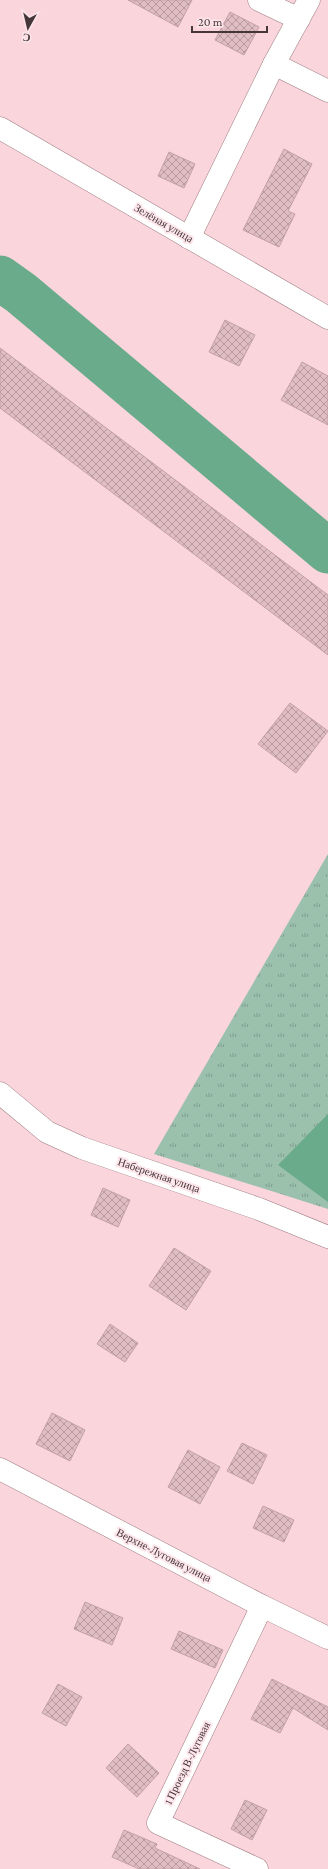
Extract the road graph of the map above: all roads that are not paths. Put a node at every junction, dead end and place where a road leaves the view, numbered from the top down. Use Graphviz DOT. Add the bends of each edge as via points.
graph roads {
  1 [pos="259,0"];
  2 [pos="309,0"];
  3 [pos="299,20"];
  4 [pos="274,64"];
  5 [pos="328,91"];
  6 [pos="0,128"];
  7 [pos="189,238"];
  8 [pos="328,318"];
  9 [pos="0,1093"];
  10 [pos="328,1237"];
  11 [pos="0,1469"];
  12 [pos="262,1606"];
  13 [pos="328,1638"];
  14 [pos="257,1869"];
  1 -- 3 [label="street"];
  2 -- 3 [label="street"];
  3 -- 4 [label="street"];
  4 -- 5 [label="street"];
  4 -- 7 [label="street"];
  6 -- 7 [label="street, Зелёная улица"];
  7 -- 8 [label="street, Зелёная улица"];
  9 -- 10 [label="street, Набережная улица" via="47,1132 82,1148 259,1209"];
  11 -- 12 [label="street, Верхне-Луговая улица"];
  12 -- 13 [label="street, Верхне-Луговая улица"];
  12 -- 14 [label="street, 1 Проезд В-Луговая" via="158,1823"];
}
